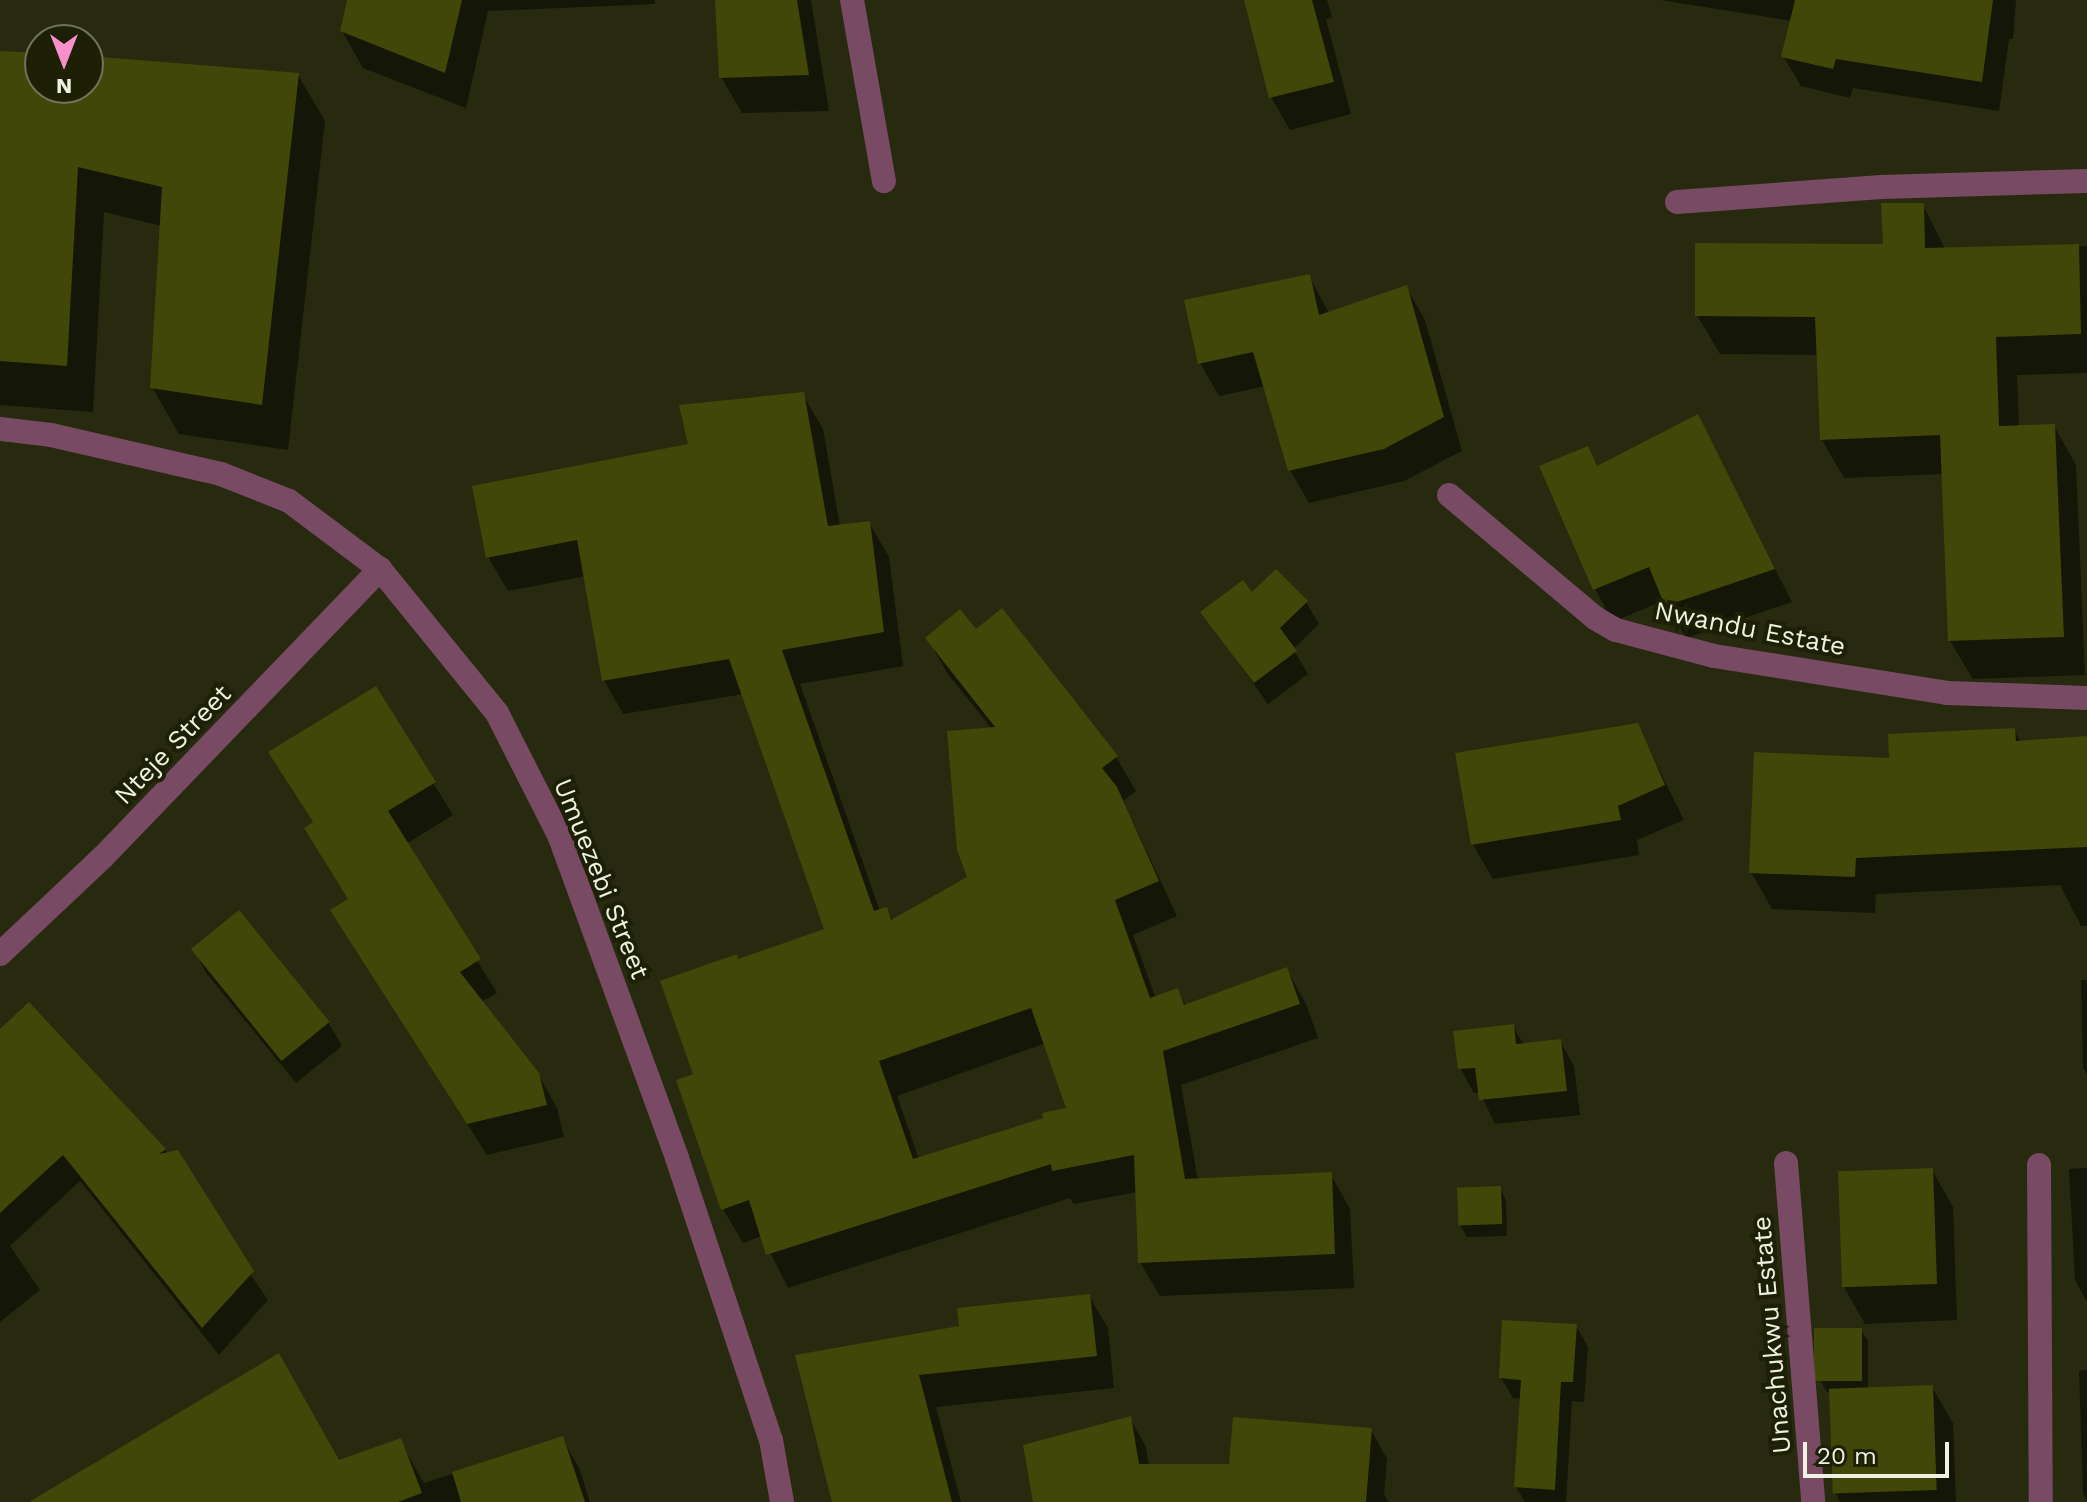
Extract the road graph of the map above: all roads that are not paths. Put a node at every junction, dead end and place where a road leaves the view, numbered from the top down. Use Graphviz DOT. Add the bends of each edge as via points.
graph roads {
  1 [pos="852,0"];
  2 [pos="884,181"];
  3 [pos="2087,181"];
  4 [pos="1677,202"];
  5 [pos="0,429"];
  6 [pos="1449,495"];
  7 [pos="380,569"];
  8 [pos="2087,698"];
  9 [pos="0,954"];
  10 [pos="1786,1163"];
  11 [pos="2039,1165"];
  12 [pos="782,1502"];
  13 [pos="1813,1502"];
  14 [pos="2041,1502"];
  1 -- 2 [label="street"];
  3 -- 4 [label="street" via="1881,187"];
  5 -- 7 [label="street, Umuezebi Street" via="51,435 256,485 289,501"];
  6 -- 8 [label="street, Nwandu Estate" via="1616,630 1714,656 1947,693"];
  7 -- 9 [label="street, Nteje Street" via="103,857"];
  7 -- 12 [label="street, Umuezebi Street" via="497,713 559,835 687,1188 771,1440"];
  10 -- 13 [label="street, Unachukwu Estate"];
  11 -- 14 [label="street"];
}
